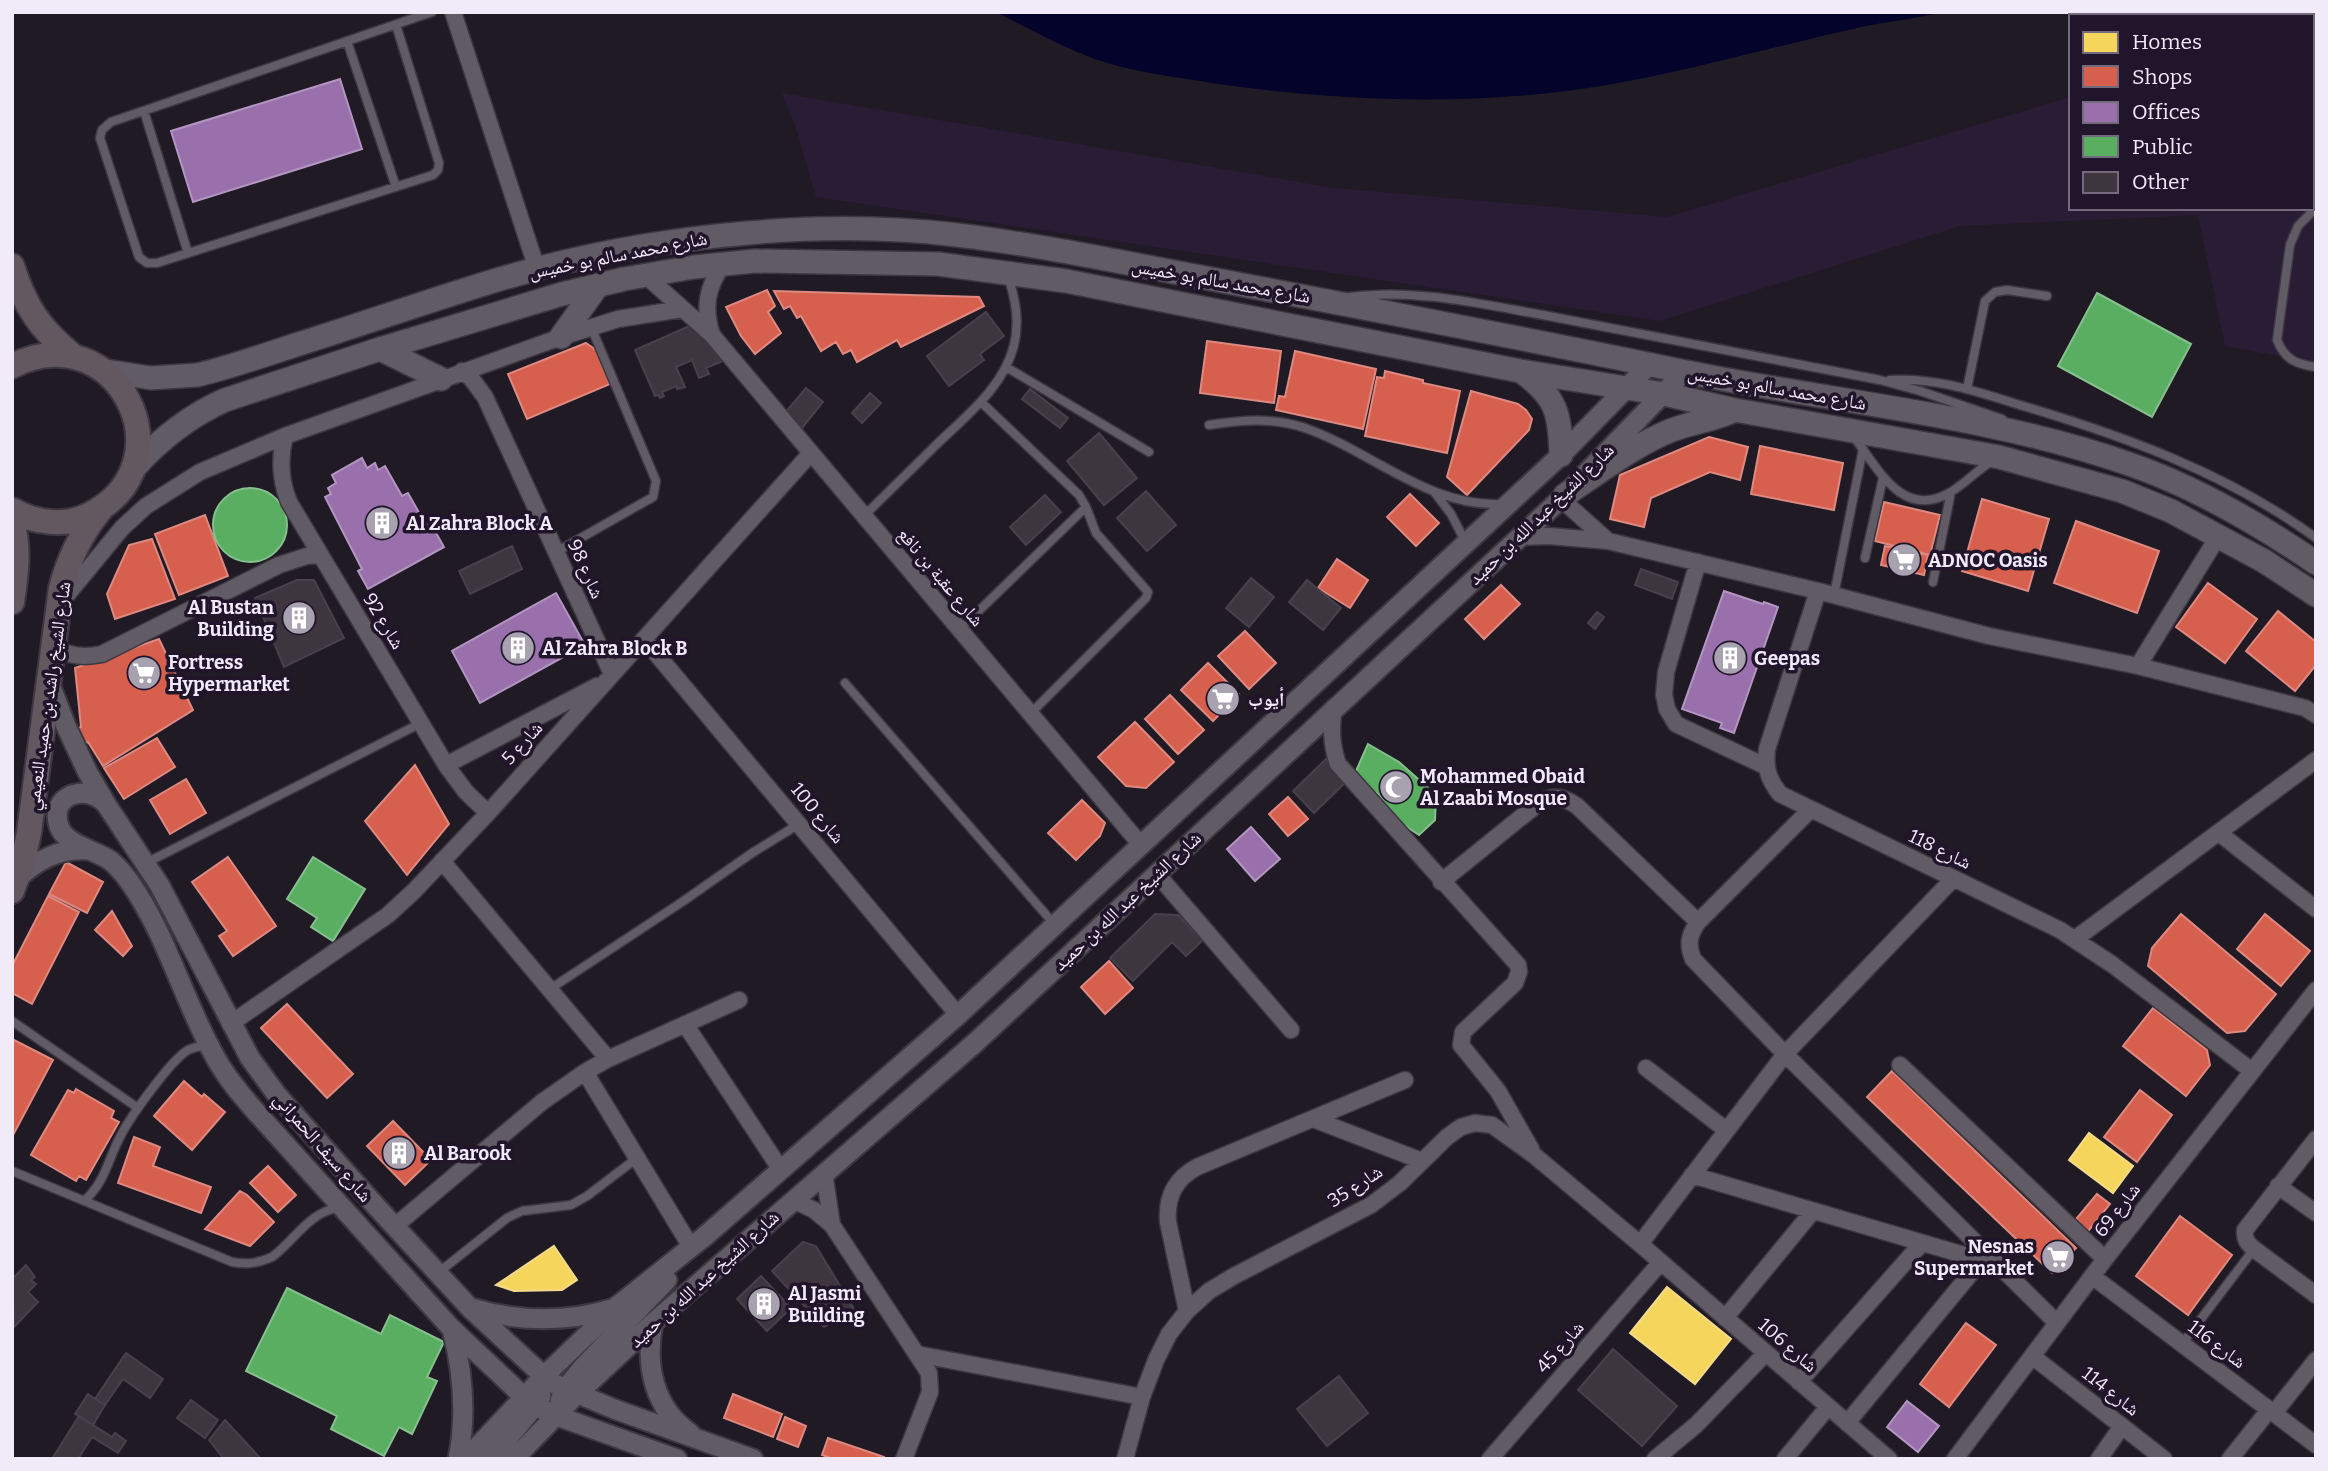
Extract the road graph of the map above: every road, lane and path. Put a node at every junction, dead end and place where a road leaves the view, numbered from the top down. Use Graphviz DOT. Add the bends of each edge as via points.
graph roads {
  1 [pos="432,12"];
  2 [pos="453,12"];
  3 [pos="396,25"];
  4 [pos="347,41"];
  5 [pos="144,111"];
  6 [pos="396,187"];
  7 [pos="2316,208"];
  8 [pos="188,253"];
  9 [pos="724,263"];
  10 [pos="12,266"];
  11 [pos="537,269"];
  12 [pos="1007,273"];
  13 [pos="645,275"];
  14 [pos="598,285"];
  15 [pos="2047,296"];
  16 [pos="1328,300"];
  17 [pos="682,309"];
  18 [pos="591,327"];
  19 [pos="712,335"];
  20 [pos="561,337"];
  21 [pos="380,349"];
  22 [pos="73,356"];
  23 [pos="1650,364"];
  24 [pos="12,366"];
  25 [pos="1006,367"];
  26 [pos="2316,367"];
  27 [pos="106,371"];
  28 [pos="1520,371"];
  29 [pos="1684,372"];
  30 [pos="452,375"];
  31 [pos="1880,380"];
  32 [pos="1626,387"];
  33 [pos="1967,389"];
  34 [pos="1664,394"];
  35 [pos="981,402"];
  36 [pos="1734,410"];
  37 [pos="1209,425"];
  38 [pos="1847,429"];
  39 [pos="285,436"];
  40 [pos="2035,437"];
  41 [pos="1863,449"];
  42 [pos="1149,452"];
  43 [pos="810,453"];
  44 [pos="1561,455"];
  45 [pos="1999,457"];
  46 [pos="134,468"];
  47 [pos="1883,478"];
  48 [pos="1951,492"];
  49 [pos="1436,493"];
  50 [pos="1563,497"];
  51 [pos="1508,504"];
  52 [pos="1086,507"];
  53 [pos="101,509"];
  54 [pos="12,510"];
  55 [pos="863,517"];
  56 [pos="12,522"];
  57 [pos="2219,535"];
  58 [pos="1520,537"];
  59 [pos="2316,538"];
  60 [pos="1608,541"];
  61 [pos="1466,542"];
  62 [pos="556,553"];
  63 [pos="320,555"];
  64 [pos="1865,558"];
  65 [pos="1698,562"];
  66 [pos="2316,563"];
  67 [pos="1933,582"];
  68 [pos="1826,593"];
  69 [pos="2316,595"];
  70 [pos="12,602"];
  71 [pos="58,605"];
  72 [pos="959,630"];
  73 [pos="645,639"];
  74 [pos="53,647"];
  75 [pos="2138,666"];
  76 [pos="608,678"];
  77 [pos="49,680"];
  78 [pos="845,683"];
  79 [pos="1334,707"];
  80 [pos="1030,714"];
  81 [pos="2316,715"];
  82 [pos="421,723"];
  83 [pos="2316,760"];
  84 [pos="446,765"];
  85 [pos="1765,765"];
  86 [pos="106,804"];
  87 [pos="1811,809"];
  88 [pos="488,813"];
  89 [pos="799,824"];
  90 [pos="2219,832"];
  91 [pos="1141,845"];
  92 [pos="91,850"];
  93 [pos="442,862"];
  94 [pos="146,864"];
  95 [pos="1156,873"];
  96 [pos="1953,879"];
  97 [pos="1441,882"];
  98 [pos="15,885"];
  99 [pos="2316,909"];
  100 [pos="1698,922"];
  101 [pos="1055,925"];
  102 [pos="2075,939"];
  103 [pos="550,989"];
  104 [pos="2316,990"];
  105 [pos="739,1000"];
  106 [pos="958,1015"];
  107 [pos="12,1021"];
  108 [pos="230,1024"];
  109 [pos="685,1024"];
  110 [pos="1291,1030"];
  111 [pos="209,1045"];
  112 [pos="1785,1054"];
  113 [pos="607,1059"];
  114 [pos="1900,1065"];
  115 [pos="1646,1068"];
  116 [pos="2252,1071"];
  117 [pos="585,1072"];
  118 [pos="1405,1080"];
  119 [pos="138,1108"];
  120 [pos="1313,1119"];
  121 [pos="1726,1130"];
  122 [pos="2314,1145"];
  123 [pos="1535,1156"];
  124 [pos="637,1158"];
  125 [pos="1422,1161"];
  126 [pos="781,1170"];
  127 [pos="12,1171"];
  128 [pos="824,1172"];
  129 [pos="1692,1175"];
  130 [pos="2278,1186"];
  131 [pos="793,1200"];
  132 [pos="84,1201"];
  133 [pos="342,1208"];
  134 [pos="1813,1211"];
  135 [pos="2316,1213"];
  136 [pos="832,1225"];
  137 [pos="395,1226"];
  138 [pos="697,1242"];
  139 [pos="1922,1242"];
  140 [pos="1640,1244"];
  141 [pos="2254,1249"];
  142 [pos="1984,1257"];
  143 [pos="2105,1259"];
  144 [pos="1661,1262"];
  145 [pos="438,1273"];
  146 [pos="2092,1276"];
  147 [pos="2316,1295"];
  148 [pos="615,1307"];
  149 [pos="470,1308"];
  150 [pos="1187,1311"];
  151 [pos="1725,1318"];
  152 [pos="653,1323"];
  153 [pos="2057,1323"];
  154 [pos="452,1328"];
  155 [pos="2182,1344"];
  156 [pos="1766,1353"];
  157 [pos="916,1354"];
  158 [pos="2032,1356"];
  159 [pos="2316,1360"];
  160 [pos="543,1377"];
  161 [pos="1799,1382"];
  162 [pos="570,1392"];
  163 [pos="1142,1397"];
  164 [pos="530,1402"];
  165 [pos="1828,1407"];
  166 [pos="2271,1411"];
  167 [pos="557,1416"];
  168 [pos="1847,1423"];
  169 [pos="2122,1426"];
  170 [pos="702,1442"];
  171 [pos="2316,1445"];
  172 [pos="458,1459"];
  173 [pos="466,1459"];
  174 [pos="489,1459"];
  175 [pos="514,1459"];
  176 [pos="677,1459"];
  177 [pos="753,1459"];
  178 [pos="904,1459"];
  179 [pos="1125,1459"];
  180 [pos="1490,1459"];
  181 [pos="1654,1459"];
  182 [pos="1785,1459"];
  183 [pos="1889,1459"];
  184 [pos="1955,1459"];
  185 [pos="2099,1459"];
  186 [pos="2164,1459"];
  187 [pos="2230,1459"];
  1 -- 3 [label="lane"];
  2 -- 11 [label="street"];
  3 -- 4 [label="lane"];
  3 -- 6 [label="lane" via="439,163 433,175"];
  4 -- 5 [label="lane"];
  4 -- 6 [label="lane"];
  5 -- 8 [label="lane"];
  5 -- 8 [label="lane" via="111,122 100,138 139,257 157,263"];
  6 -- 8 [label="lane"];
  7 -- 26 [label="lane" via="2298,226 2290,245 2277,340 2290,360"];
  9 -- 12 [label="main road, شارع محمد سالم بو خميس" via="912,262"];
  9 -- 13 [label="main road, شارع محمد سالم بو خميس"];
  9 -- 19 [label="street" via="707,297"];
  10 -- 22 [label="main road" via="38,323"];
  11 -- 16 [label="main road, شارع محمد سالم بو خميس" via="659,243 754,232 911,232 960,235"];
  11 -- 27 [label="main road, شارع محمد سالم بو خميس" via="197,375 151,378"];
  12 -- 25 [label="lane" via="1017,321"];
  12 -- 28 [label="main road, شارع محمد سالم بو خميس"];
  13 -- 14 [label="main road, شارع محمد سالم بو خميس"];
  13 -- 17 [label="street, شارع عقبة بن نافع"];
  14 -- 20 [label="main road"];
  14 -- 21 [label="main road, شارع محمد سالم بو خميس"];
  15 -- 33 [label="lane" via="2001,290 1989,296 1982,308"];
  16 -- 23 [label="main road, شارع محمد سالم بو خميس"];
  16 -- 31 [label="lane" via="1387,295 1445,299"];
  17 -- 18 [label="street"];
  17 -- 19 [label="street, شارع عقبة بن نافع"];
  18 -- 20 [label="street"];
  18 -- 62 [label="lane" via="656,481 653,497"];
  19 -- 43 [label="street, شارع عقبة بن نافع"];
  20 -- 30 [label="street"];
  21 -- 30 [label="main road"];
  21 -- 46 [label="main road, شارع محمد سالم بو خميس" via="205,409 176,427"];
  22 -- 24 [label="main road" via="50,354"];
  22 -- 27 [label="main road"];
  23 -- 29 [label="main road, شارع محمد سالم بو خميس"];
  23 -- 32 [label="street, شارع الشيخ عبد الله بن حميد"];
  25 -- 35 [label="lane"];
  25 -- 42 [label="lane"];
  27 -- 46 [label="main road" via="132,405 139,447"];
  28 -- 32 [label="main road, شارع محمد سالم بو خميس"];
  28 -- 44 [label="main road" via="1549,395 1555,407"];
  29 -- 34 [label="street, شارع الشيخ عبد الله بن حميد"];
  29 -- 40 [label="main road, شارع محمد سالم بو خميس"];
  30 -- 39 [label="street"];
  30 -- 62 [label="street, شارع 98" via="471,378 485,397"];
  31 -- 33 [label="lane" via="1939,382"];
  31 -- 40 [label="lane" via="1990,414"];
  32 -- 34 [label="main road, شارع محمد سالم بو خميس"];
  32 -- 44 [label="street, شارع الشيخ عبد الله بن حميد"];
  33 -- 59 [label="lane" via="2141,444 2257,500"];
  34 -- 36 [label="main road, شارع محمد سالم بو خميس"];
  34 -- 50 [label="street, شارع الشيخ عبد الله بن حميد"];
  35 -- 52 [label="lane" via="1073,488"];
  35 -- 55 [label="lane"];
  36 -- 38 [label="main road, شارع محمد سالم بو خميس"];
  36 -- 50 [label="main road" via="1650,441"];
  37 -- 49 [label="lane" via="1240,420 1304,427"];
  38 -- 41 [label="lane"];
  38 -- 45 [label="main road, شارع محمد سالم بو خميس"];
  39 -- 63 [label="street, شارع 92" via="280,462 284,490"];
  39 -- 71 [label="street" via="200,472 146,506"];
  40 -- 66 [label="main road, شارع محمد سالم بو خميس" via="2134,465 2178,483 2229,508"];
  41 -- 47 [label="lane"];
  41 -- 68 [label="lane"];
  43 -- 55 [label="street, شارع عقبة بن نافع"];
  43 -- 73 [label="street, شارع 5"];
  44 -- 51 [label="street, شارع الشيخ عبد الله بن حميد"];
  45 -- 48 [label="lane"];
  45 -- 57 [label="main road, شارع محمد سالم بو خميس" via="2122,491"];
  46 -- 53 [label="main road, شارع الشيخ راشد بن حميد النعيمي" via="120,491"];
  47 -- 48 [label="lane" via="1898,492 1919,499"];
  47 -- 64 [label="lane"];
  48 -- 67 [label="lane"];
  49 -- 51 [label="lane" via="1470,503"];
  49 -- 61 [label="lane"];
  50 -- 58 [label="street, شارع الشيخ عبد الله بن حميد"];
  50 -- 60 [label="street"];
  51 -- 61 [label="street, شارع الشيخ عبد الله بن حميد"];
  52 -- 72 [label="lane"];
  52 -- 80 [label="lane" via="1096,533 1148,595"];
  53 -- 54 [label="main road" via="64,522 43,522"];
  53 -- 71 [label="main road, شارع الشيخ راشد بن حميد النعيمي" via="72,554"];
  55 -- 72 [label="street, شارع عقبة بن نافع"];
  56 -- 70 [label="main road" via="18,558"];
  57 -- 69 [label="main road, شارع محمد سالم بو خميس"];
  57 -- 75 [label="street"];
  58 -- 60 [label="street"];
  58 -- 79 [label="street, شارع الشيخ عبد الله بن حميد"];
  60 -- 65 [label="street"];
  61 -- 91 [label="street, شارع الشيخ عبد الله بن حميد"];
  62 -- 76 [label="street, شارع 98"];
  63 -- 74 [label="street" via="279,565 102,654 76,657"];
  63 -- 82 [label="street, شارع 92"];
  65 -- 68 [label="street"];
  65 -- 85 [label="street" via="1666,672 1667,709 1676,723"];
  68 -- 75 [label="street" via="1989,636"];
  68 -- 85 [label="street"];
  71 -- 74 [label="main road, شارع الشيخ راشد بن حميد النعيمي"];
  72 -- 80 [label="street, شارع عقبة بن نافع"];
  73 -- 76 [label="street, شارع 5"];
  73 -- 89 [label="street, شارع 100"];
  74 -- 77 [label="main road, شارع الشيخ راشد بن حميد النعيمي"];
  75 -- 81 [label="street" via="2305,708"];
  76 -- 84 [label="street"];
  76 -- 88 [label="street, شارع 5"];
  77 -- 86 [label="street, شارع سيف الحمراني" via="66,726"];
  77 -- 98 [label="main road, شارع الشيخ راشد بن حميد النعيمي" via="29,833"];
  78 -- 101 [label="lane"];
  79 -- 95 [label="street, شارع الشيخ عبد الله بن حميد"];
  79 -- 97 [label="street" via="1332,746 1338,764"];
  80 -- 91 [label="street, شارع عقبة بن نافع"];
  82 -- 84 [label="street, شارع 92"];
  82 -- 94 [label="lane"];
  83 -- 90 [label="street"];
  84 -- 88 [label="street, شارع 92"];
  85 -- 87 [label="street, شارع 118" via="1780,794"];
  86 -- 92 [label="street, شارع سيف الحمراني" via="84,791 62,802 58,814 66,837"];
  86 -- 94 [label="street, شارع سيف الحمراني"];
  87 -- 96 [label="street, شارع 118"];
  87 -- 100 [label="street"];
  88 -- 93 [label="street, شارع 5"];
  89 -- 103 [label="lane"];
  89 -- 106 [label="street, شارع 100"];
  90 -- 99 [label="street"];
  90 -- 102 [label="street"];
  91 -- 101 [label="street, شارع الشيخ عبد الله بن حميد"];
  92 -- 98 [label="street" via="58,852 29,868"];
  92 -- 111 [label="street, شارع سيف الحمراني" via="110,860 130,882"];
  93 -- 103 [label="street"];
  93 -- 108 [label="street, شارع 5" via="388,915"];
  94 -- 108 [label="street, شارع سيف الحمراني" via="192,944"];
  95 -- 110 [label="street"];
  95 -- 128 [label="street, شارع الشيخ عبد الله بن حميد" via="976,1042"];
  96 -- 102 [label="street, شارع 118"];
  96 -- 112 [label="street"];
  97 -- 100 [label="street" via="1540,802 1559,797 1577,806"];
  97 -- 123 [label="street" via="1517,965 1515,982 1460,1038 1498,1091"];
  100 -- 112 [label="street" via="1690,934 1693,959"];
  101 -- 106 [label="street, شارع الشيخ عبد الله بن حميد"];
  102 -- 116 [label="street, شارع 118"];
  103 -- 113 [label="street"];
  104 -- 116 [label="street, شارع 69"];
  105 -- 109 [label="street"];
  106 -- 126 [label="street, شارع الشيخ عبد الله بن حميد"];
  107 -- 119 [label="lane"];
  108 -- 137 [label="street, شارع سيف الحمراني" via="277,1095"];
  109 -- 113 [label="street"];
  109 -- 126 [label="street"];
  111 -- 119 [label="lane" via="180,1057"];
  111 -- 133 [label="street, شارع سيف الحمراني" via="239,1092"];
  112 -- 121 [label="street"];
  112 -- 142 [label="street"];
  113 -- 117 [label="street"];
  114 -- 143 [label="street"];
  115 -- 121 [label="street"];
  116 -- 143 [label="street, شارع 69"];
  117 -- 124 [label="street"];
  117 -- 137 [label="street" via="542,1102"];
  118 -- 120 [label="street"];
  119 -- 132 [label="lane" via="100,1185"];
  120 -- 125 [label="street"];
  120 -- 150 [label="street" via="1197,1167 1176,1183 1167,1208 1168,1222"];
  121 -- 129 [label="street"];
  122 -- 130 [label="street"];
  123 -- 125 [label="street, شارع 35" via="1492,1125 1475,1123 1447,1137"];
  123 -- 140 [label="street, شارع 35"];
  124 -- 138 [label="street"];
  124 -- 145 [label="lane" via="571,1205 507,1218"];
  125 -- 150 [label="street, شارع 35" via="1371,1205 1234,1276"];
  126 -- 138 [label="street, شارع الشيخ عبد الله بن حميد"];
  127 -- 132 [label="lane"];
  128 -- 131 [label="street, شارع الشيخ عبد الله بن حميد"];
  128 -- 136 [label="street"];
  129 -- 134 [label="street"];
  129 -- 140 [label="street"];
  130 -- 135 [label="street"];
  130 -- 141 [label="street" via="2245,1230"];
  131 -- 136 [label="street"];
  131 -- 152 [label="street, شارع الشيخ عبد الله بن حميد"];
  132 -- 133 [label="lane" via="242,1264 271,1258 317,1215"];
  133 -- 154 [label="street, شارع سيف الحمراني"];
  134 -- 139 [label="street"];
  134 -- 151 [label="street"];
  136 -- 157 [label="street"];
  137 -- 145 [label="street, شارع سيف الحمراني"];
  138 -- 148 [label="street, شارع الشيخ عبد الله بن حميد"];
  138 -- 162 [label="street" via="670,1277 627,1319"];
  139 -- 142 [label="street"];
  139 -- 161 [label="street"];
  140 -- 144 [label="street, شارع 35"];
  141 -- 147 [label="street"];
  141 -- 155 [label="lane"];
  142 -- 153 [label="street"];
  142 -- 168 [label="street"];
  143 -- 146 [label="street, شارع 69"];
  144 -- 151 [label="street, شارع 106"];
  144 -- 180 [label="street, شارع 45"];
  145 -- 149 [label="street, شارع سيف الحمراني"];
  146 -- 153 [label="street, شارع 69"];
  146 -- 155 [label="street, شارع 116"];
  148 -- 149 [label="street" via="544,1320"];
  148 -- 160 [label="street, شارع الشيخ عبد الله بن حميد"];
  149 -- 160 [label="street, شارع سيف الحمراني"];
  150 -- 163 [label="street, شارع 35" via="1170,1334"];
  151 -- 156 [label="street, شارع 106"];
  152 -- 162 [label="street, شارع الشيخ عبد الله بن حميد"];
  152 -- 170 [label="street" via="649,1342 652,1379 670,1416"];
  153 -- 158 [label="street, شارع 69"];
  154 -- 164 [label="street, شارع سيف الحمراني"];
  154 -- 172 [label="street" via="463,1392"];
  155 -- 166 [label="street, شارع 116"];
  156 -- 161 [label="street, شارع 106"];
  156 -- 181 [label="street" via="1696,1425"];
  157 -- 163 [label="street"];
  157 -- 178 [label="street" via="929,1373 930,1392"];
  158 -- 169 [label="street, شارع 114"];
  158 -- 184 [label="street, شارع 69"];
  159 -- 166 [label="street"];
  160 -- 162 [label="street, شارع سيف الحمراني"];
  160 -- 164 [label="street, شارع الشيخ عبد الله بن حميد"];
  161 -- 165 [label="street, شارع 106"];
  162 -- 167 [label="street"];
  162 -- 170 [label="street, شارع سيف الحمراني"];
  163 -- 179 [label="street, شارع 35"];
  164 -- 167 [label="street, شارع سيف الحمراني"];
  164 -- 173 [label="street"];
  164 -- 174 [label="street"];
  165 -- 168 [label="street, شارع 106"];
  165 -- 182 [label="street"];
  166 -- 171 [label="street, شارع 116"];
  166 -- 187 [label="street"];
  167 -- 175 [label="street"];
  167 -- 176 [label="street, شارع سيف الحمراني"];
  168 -- 183 [label="street, شارع 106"];
  169 -- 185 [label="street"];
  169 -- 186 [label="street, شارع 114"];
  170 -- 177 [label="street, شارع سيف الحمراني"];
}
